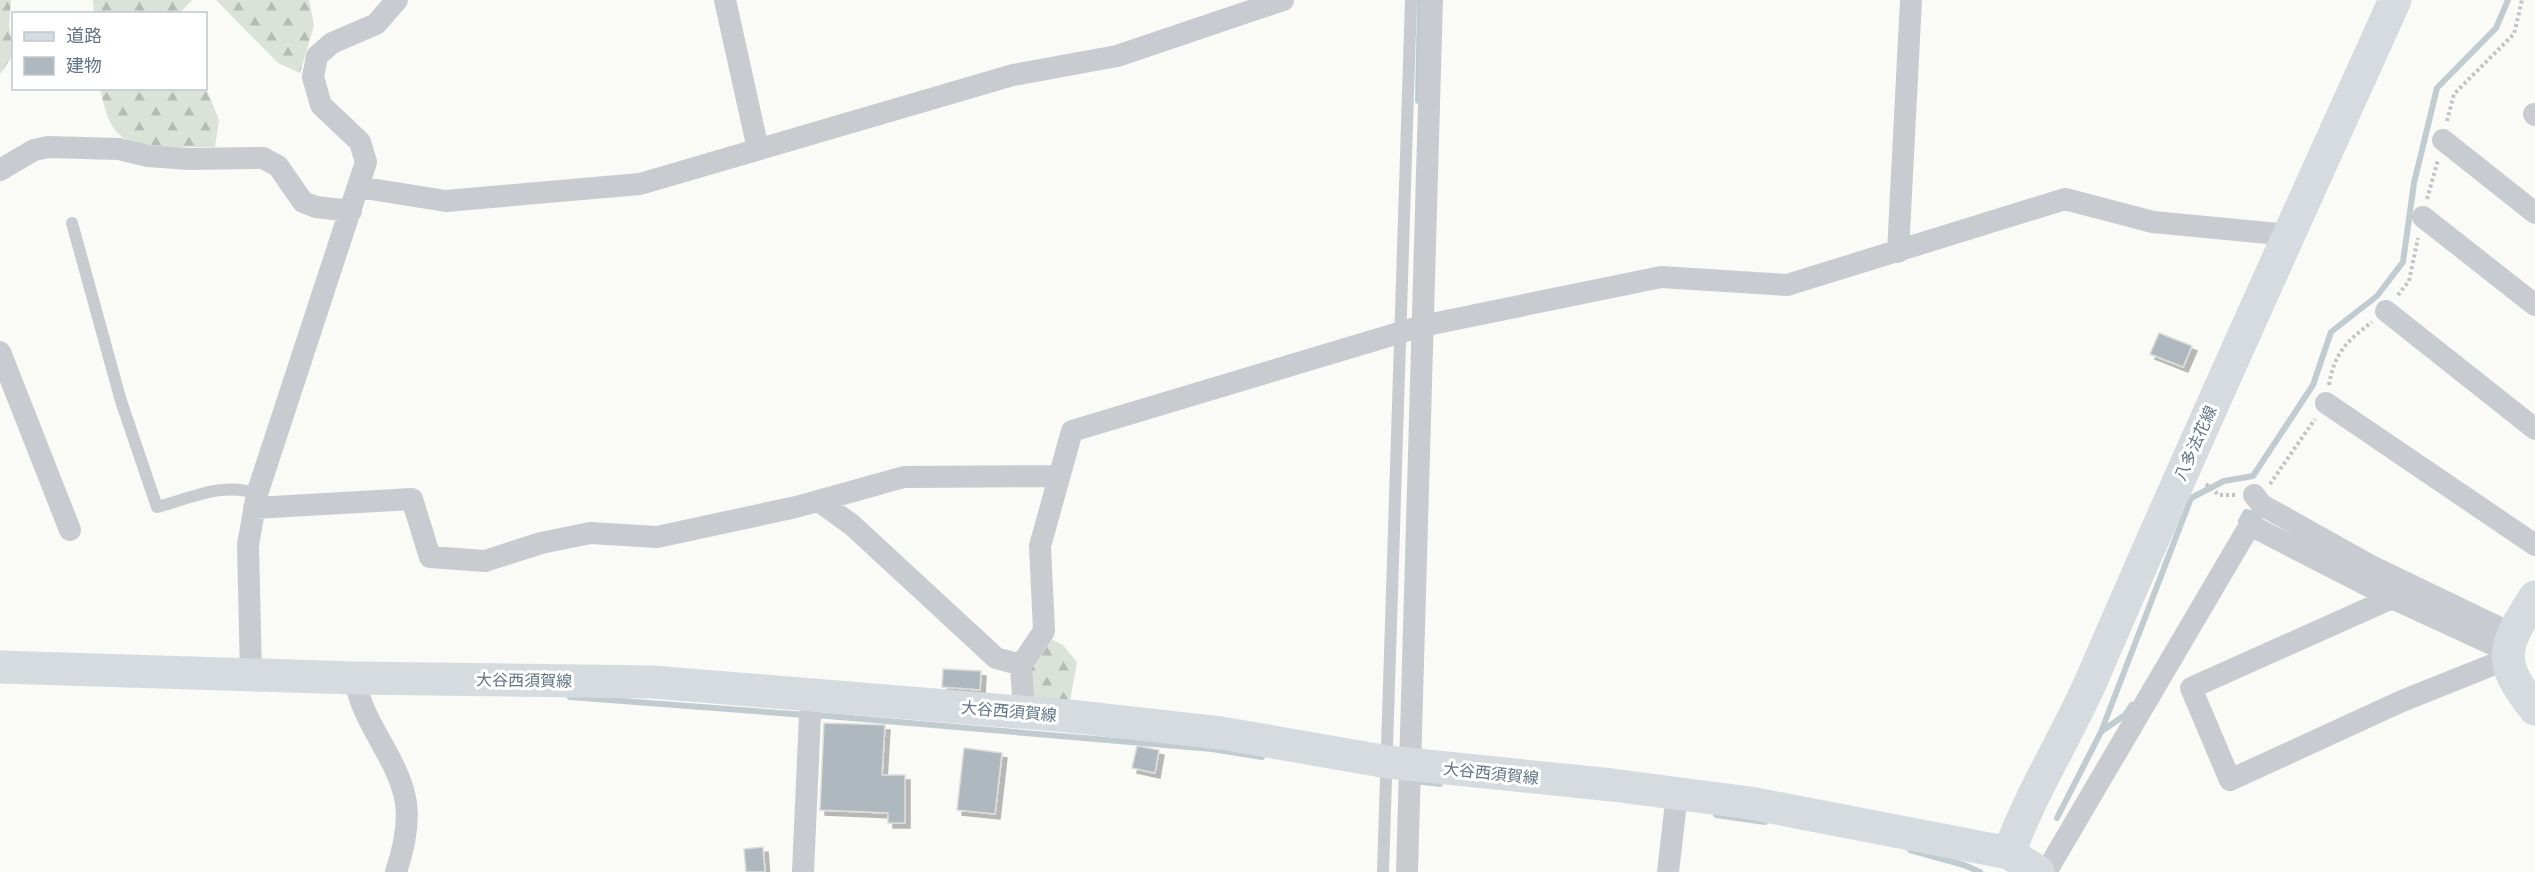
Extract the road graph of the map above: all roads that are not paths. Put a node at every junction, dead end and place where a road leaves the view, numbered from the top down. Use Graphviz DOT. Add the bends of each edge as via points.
graph roads {
  1 [pos="397,0"];
  2 [pos="725,0"];
  3 [pos="1283,0"];
  4 [pos="1411,0"];
  5 [pos="1432,0"];
  6 [pos="1911,0"];
  7 [pos="2395,0"];
  8 [pos="2443,140"];
  9 [pos="758,149"];
  10 [pos="0,170"];
  11 [pos="358,187"];
  12 [pos="351,211"];
  13 [pos="2535,213"];
  14 [pos="2423,217"];
  15 [pos="72,223"];
  16 [pos="2289,235"];
  17 [pos="1898,252"];
  18 [pos="2535,305"];
  19 [pos="2386,311"];
  20 [pos="1422,326"];
  21 [pos="1400,333"];
  22 [pos="0,352"];
  23 [pos="2326,403"];
  24 [pos="2535,429"];
  25 [pos="1059,476"];
  26 [pos="2254,495"];
  27 [pos="256,501"];
  28 [pos="819,501"];
  29 [pos="70,530"];
  30 [pos="2535,545"];
  31 [pos="2535,597"];
  32 [pos="2392,598"];
  33 [pos="2509,648"];
  34 [pos="1021,664"];
  35 [pos="0,667"];
  36 [pos="251,675"];
  37 [pos="355,678"];
  38 [pos="811,693"];
  39 [pos="2535,709"];
  40 [pos="1024,712"];
  41 [pos="1400,763"];
  42 [pos="1677,794"];
  43 [pos="2007,863"];
  44 [pos="396,872"];
  45 [pos="803,872"];
  46 [pos="1383,872"];
  47 [pos="1407,872"];
  48 [pos="1668,872"];
  49 [pos="2038,872"];
  50 [pos="2046,872"];
  1 -- 11 [label="street" via="376,24 332,43 317,56 313,77 321,105 360,142 366,162"];
  2 -- 9 [label="street"];
  3 -- 9 [label="street" via="1117,56 1013,75"];
  4 -- 21 [label="lane"];
  5 -- 20 [label="street"];
  6 -- 17 [label="street"];
  7 -- 16 [label="main road, 八多法花線"];
  8 -- 13 [label="street"];
  9 -- 11 [label="street" via="640,184 446,201"];
  10 -- 12 [label="street" via="34,150 48,147 119,149 188,159 263,158 278,166 303,202"];
  11 -- 12 [label="street"];
  12 -- 27 [label="street"];
  14 -- 18 [label="street"];
  15 -- 27 [label="lane" via="121,401 157,507 225,489 243,488"];
  16 -- 17 [label="street" via="2153,222 2065,199"];
  16 -- 43 [label="main road, 八多法花線" via="2088,687 2023,816"];
  17 -- 20 [label="street" via="1787,285 1661,277"];
  19 -- 24 [label="street"];
  20 -- 21 [label="street"];
  20 -- 41 [label="street"];
  21 -- 25 [label="street" via="1072,431"];
  21 -- 41 [label="lane"];
  22 -- 29 [label="street"];
  23 -- 30 [label="street"];
  25 -- 28 [label="street" via="904,477"];
  25 -- 34 [label="street" via="1040,546 1044,632"];
  26 -- 33 [label="street" via="2262,505"];
  27 -- 28 [label="street" via="412,499 430,557 486,561 541,543 590,533 657,537"];
  27 -- 36 [label="street" via="248,545"];
  28 -- 34 [label="street" via="852,525 996,658"];
  31 -- 33 [label="main road"];
  32 -- 33 [label="street"];
  32 -- 33 [label="street" via="2191,688 2230,780"];
  32 -- 50 [label="street" via="2250,525"];
  33 -- 39 [label="main road" via="2519,689"];
  34 -- 40 [label="street"];
  35 -- 36 [label="main road, 大谷西須賀線"];
  36 -- 37 [label="main road, 大谷西須賀線"];
  37 -- 38 [label="main road, 大谷西須賀線" via="653,682"];
  37 -- 44 [label="street" via="357,698 401,786 406,804"];
  38 -- 40 [label="main road, 大谷西須賀線"];
  38 -- 45 [label="street"];
  40 -- 41 [label="main road, 大谷西須賀線" via="1221,733"];
  41 -- 42 [label="main road, 大谷西須賀線"];
  41 -- 46 [label="lane"];
  41 -- 47 [label="street"];
  42 -- 43 [label="main road, 大谷西須賀線" via="1750,803"];
  42 -- 48 [label="street"];
  43 -- 49 [label="main road"];
}
